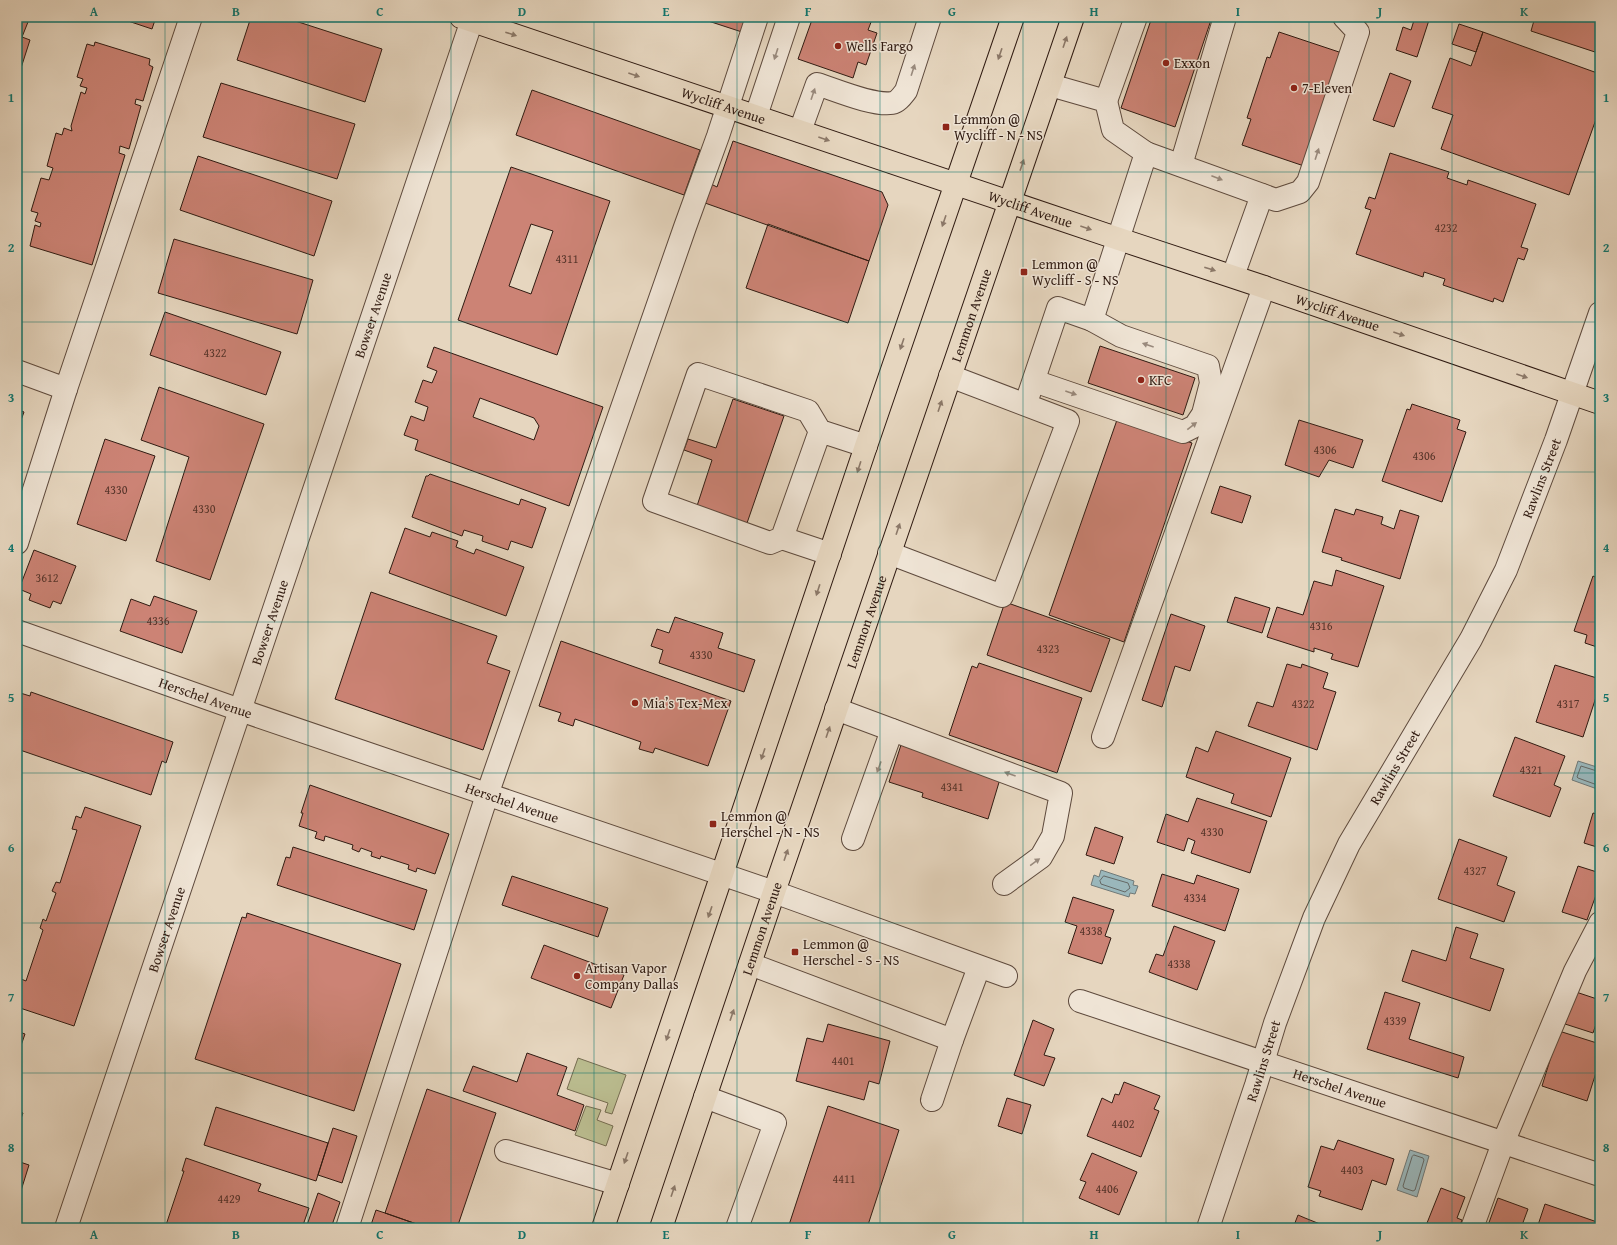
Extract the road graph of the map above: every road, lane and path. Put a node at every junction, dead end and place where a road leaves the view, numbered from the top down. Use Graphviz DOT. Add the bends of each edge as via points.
graph roads {
  1 [pos="191,17"];
  2 [pos="757,17"];
  3 [pos="789,17"];
  4 [pos="930,17"];
  5 [pos="1013,17"];
  6 [pos="1073,17"];
  7 [pos="1136,17"];
  8 [pos="1225,17"];
  9 [pos="1344,17"];
  10 [pos="469,18"];
  11 [pos="1050,85"];
  12 [pos="1106,101"];
  13 [pos="727,106"];
  14 [pos="756,116"];
  15 [pos="800,131"];
  16 [pos="1146,153"];
  17 [pos="1181,165"];
  18 [pos="956,184"];
  19 [pos="1262,195"];
  20 [pos="1010,202"];
  21 [pos="1119,240"];
  22 [pos="1233,276"];
  23 [pos="1264,287"];
  24 [pos="1600,313"];
  25 [pos="1092,320"];
  26 [pos="17,371"];
  27 [pos="950,376"];
  28 [pos="1034,381"];
  29 [pos="66,389"];
  30 [pos="1572,394"];
  31 [pos="1600,403"];
  32 [pos="1026,404"];
  33 [pos="820,430"];
  34 [pos="866,446"];
  35 [pos="782,538"];
  36 [pos="17,543"];
  37 [pos="890,553"];
  38 [pos="830,554"];
  39 [pos="17,631"];
  40 [pos="836,709"];
  41 [pos="240,710"];
  42 [pos="892,730"];
  43 [pos="1103,737"];
  44 [pos="487,795"];
  45 [pos="853,839"];
  46 [pos="722,875"];
  47 [pos="1004,884"];
  48 [pos="774,892"];
  49 [pos="1600,923"];
  50 [pos="750,964"];
  51 [pos="979,967"];
  52 [pos="1006,976"];
  53 [pos="1080,1001"];
  54 [pos="952,1040"];
  55 [pos="1263,1063"];
  56 [pos="705,1097"];
  57 [pos="932,1100"];
  58 [pos="1503,1143"];
  59 [pos="506,1151"];
  60 [pos="1600,1175"];
  61 [pos="618,1184"];
  62 [pos="66,1228"];
  63 [pos="347,1228"];
  64 [pos="603,1228"];
  65 [pos="661,1228"];
  66 [pos="737,1228"];
  67 [pos="1208,1228"];
  68 [pos="1472,1228"];
  1 -- 29 [label="street"];
  2 -- 13 [label="street"];
  3 -- 14 [label="street, one-way"];
  15 -- 4 [label="street, one-way" via="816,84 877,103 893,103 902,97"];
  5 -- 18 [label="main road, one-way"];
  11 -- 6 [label="main road, Lemmon Avenue, one-way"];
  7 -- 12 [label="street"];
  8 -- 17 [label="street"];
  19 -- 9 [label="street, one-way" via="1276,200 1300,192 1308,182 1358,32"];
  10 -- 13 [label="main road, Wycliff Avenue, one-way"];
  10 -- 41 [label="street, Bowser Avenue"];
  11 -- 12 [label="street"];
  20 -- 11 [label="main road, Lemmon Avenue, one-way"];
  12 -- 16 [label="street" via="1113,130"];
  13 -- 14 [label="main road, Wycliff Avenue"];
  13 -- 44 [label="street"];
  14 -- 15 [label="main road, Wycliff Avenue"];
  15 -- 18 [label="main road, Wycliff Avenue, one-way"];
  16 -- 17 [label="street"];
  16 -- 21 [label="street"];
  17 -- 19 [label="street, one-way"];
  18 -- 20 [label="main road, Wycliff Avenue"];
  18 -- 34 [label="main road, one-way"];
  19 -- 22 [label="street"];
  20 -- 21 [label="main road, Wycliff Avenue, one-way"];
  20 -- 27 [label="main road, Lemmon Avenue"];
  21 -- 22 [label="main road, Wycliff Avenue, one-way"];
  21 -- 25 [label="street"];
  22 -- 23 [label="main road, Wycliff Avenue"];
  23 -- 30 [label="main road, Wycliff Avenue, one-way"];
  23 -- 43 [label="street"];
  24 -- 30 [label="street, Rawlins Street"];
  25 -- 28 [label="street" via="1058,308"];
  28 -- 25 [label="street, one-way" via="1183,432 1195,426 1203,414 1211,383 1208,366 1121,336"];
  26 -- 29 [label="street"];
  27 -- 32 [label="street"];
  37 -- 27 [label="main road, Lemmon Avenue, one-way"];
  28 -- 32 [label="street"];
  29 -- 36 [label="street"];
  30 -- 31 [label="main road, Wycliff Avenue"];
  30 -- 55 [label="street, Rawlins Street" via="1502,577 1471,639 1349,844 1314,918"];
  32 -- 37 [label="street" via="1068,421 1002,596"];
  33 -- 34 [label="street"];
  33 -- 35 [label="street"];
  33 -- 35 [label="street" via="808,411 698,374 654,501 770,543"];
  34 -- 38 [label="main road, one-way"];
  35 -- 38 [label="street"];
  37 -- 40 [label="main road, Lemmon Avenue"];
  38 -- 46 [label="main road, one-way"];
  39 -- 41 [label="street, Herschel Avenue"];
  40 -- 42 [label="street"];
  48 -- 40 [label="main road, Lemmon Avenue, one-way"];
  41 -- 44 [label="street, Herschel Avenue"];
  41 -- 62 [label="street, Bowser Avenue"];
  42 -- 45 [label="street, one-way"];
  47 -- 42 [label="street, one-way" via="1041,857 1053,836 1061,793"];
  44 -- 46 [label="street, Herschel Avenue"];
  44 -- 63 [label="street"];
  46 -- 48 [label="street, Herschel Avenue"];
  46 -- 61 [label="main road, one-way"];
  48 -- 50 [label="main road, Lemmon Avenue"];
  48 -- 51 [label="street, Herschel Avenue"];
  49 -- 58 [label="street" via="1574,971"];
  50 -- 54 [label="street"];
  56 -- 50 [label="main road, Lemmon Avenue, one-way"];
  51 -- 52 [label="street, Herschel Avenue"];
  51 -- 54 [label="street"];
  53 -- 55 [label="street, Herschel Avenue"];
  54 -- 57 [label="street"];
  55 -- 58 [label="street, Herschel Avenue"];
  55 -- 67 [label="street, Rawlins Street"];
  65 -- 56 [label="main road, Lemmon Avenue, one-way"];
  56 -- 66 [label="street" via="775,1123"];
  58 -- 60 [label="street, Herschel Avenue"];
  58 -- 68 [label="street"];
  59 -- 61 [label="street"];
  61 -- 64 [label="main road"];
}
